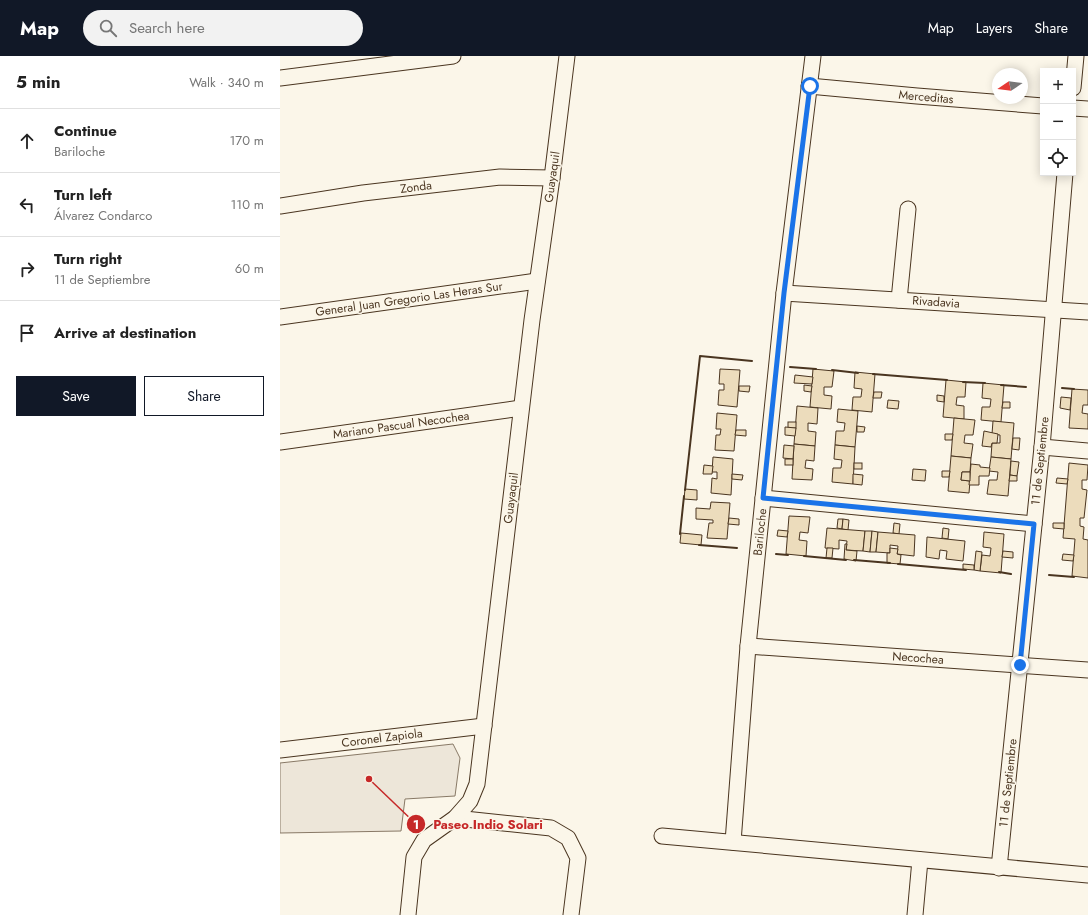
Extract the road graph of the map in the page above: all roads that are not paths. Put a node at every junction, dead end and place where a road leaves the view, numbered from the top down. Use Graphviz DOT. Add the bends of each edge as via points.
graph roads {
  1 [pos="453,56"];
  2 [pos="567,56"];
  3 [pos="813,56"];
  4 [pos="1076,56"];
  5 [pos="1075,68"];
  6 [pos="280,78"];
  7 [pos="810,86"];
  8 [pos="1040,106"];
  9 [pos="1076,108"];
  10 [pos="1088,109"];
  11 [pos="1065,176"];
  12 [pos="552,178"];
  13 [pos="280,206"];
  14 [pos="908,209"];
  15 [pos="537,281"];
  16 [pos="784,293"];
  17 [pos="899,300"];
  18 [pos="1053,309"];
  19 [pos="1088,312"];
  20 [pos="280,316"];
  21 [pos="521,408"];
  22 [pos="280,442"];
  23 [pos="1042,447"];
  24 [pos="1088,451"];
  25 [pos="763,498"];
  26 [pos="1034,524"];
  27 [pos="748,646"];
  28 [pos="1020,665"];
  29 [pos="1088,670"];
  30 [pos="484,726"];
  31 [pos="280,750"];
  32 [pos="455,818"];
  33 [pos="662,836"];
  34 [pos="733,842"];
  35 [pos="920,860"];
  36 [pos="999,868"];
  37 [pos="1088,875"];
  38 [pos="408,915"];
  39 [pos="571,915"];
  40 [pos="915,915"];
  1 -- 6 [label="street"];
  2 -- 12 [label="street, Guayaquil"];
  3 -- 7 [label="street, Bariloche"];
  4 -- 5 [label="street"];
  7 -- 8 [label="street, Merceditas"];
  7 -- 16 [label="street, Bariloche"];
  9 -- 10 [label="street"];
  11 -- 18 [label="street, 11 de Septiembre"];
  12 -- 13 [label="street, Zonda" via="500,177 362,193"];
  12 -- 15 [label="street, Guayaquil"];
  14 -- 17 [label="street"];
  15 -- 20 [label="street, General Juan Gregorio Las Heras Sur"];
  15 -- 21 [label="street, Guayaquil"];
  16 -- 17 [label="street, Rivadavia"];
  16 -- 25 [label="street, Bariloche"];
  17 -- 18 [label="street, Rivadavia"];
  18 -- 19 [label="street, Rivadavia"];
  18 -- 23 [label="street, 11 de Septiembre"];
  21 -- 22 [label="street, Mariano Pascual Necochea"];
  21 -- 30 [label="street, Guayaquil"];
  23 -- 24 [label="street"];
  23 -- 26 [label="street, 11 de Septiembre"];
  25 -- 26 [label="street"];
  25 -- 27 [label="street, Bariloche"];
  26 -- 28 [label="street, 11 de Septiembre"];
  27 -- 28 [label="street, Necochea"];
  27 -- 34 [label="street, Bariloche"];
  28 -- 29 [label="street, Necochea"];
  28 -- 36 [label="street, 11 de Septiembre"];
  30 -- 31 [label="street, Coronel Zapiola"];
  30 -- 32 [label="street, Guayaquil" via="478,784 470,801"];
  32 -- 38 [label="street, Guayaquil" via="424,840 414,858"];
  32 -- 39 [label="street" via="551,828 568,838 578,858"];
  33 -- 34 [label="street"];
  34 -- 35 [label="street"];
  35 -- 36 [label="street"];
  35 -- 40 [label="street"];
  36 -- 37 [label="street"];
}
